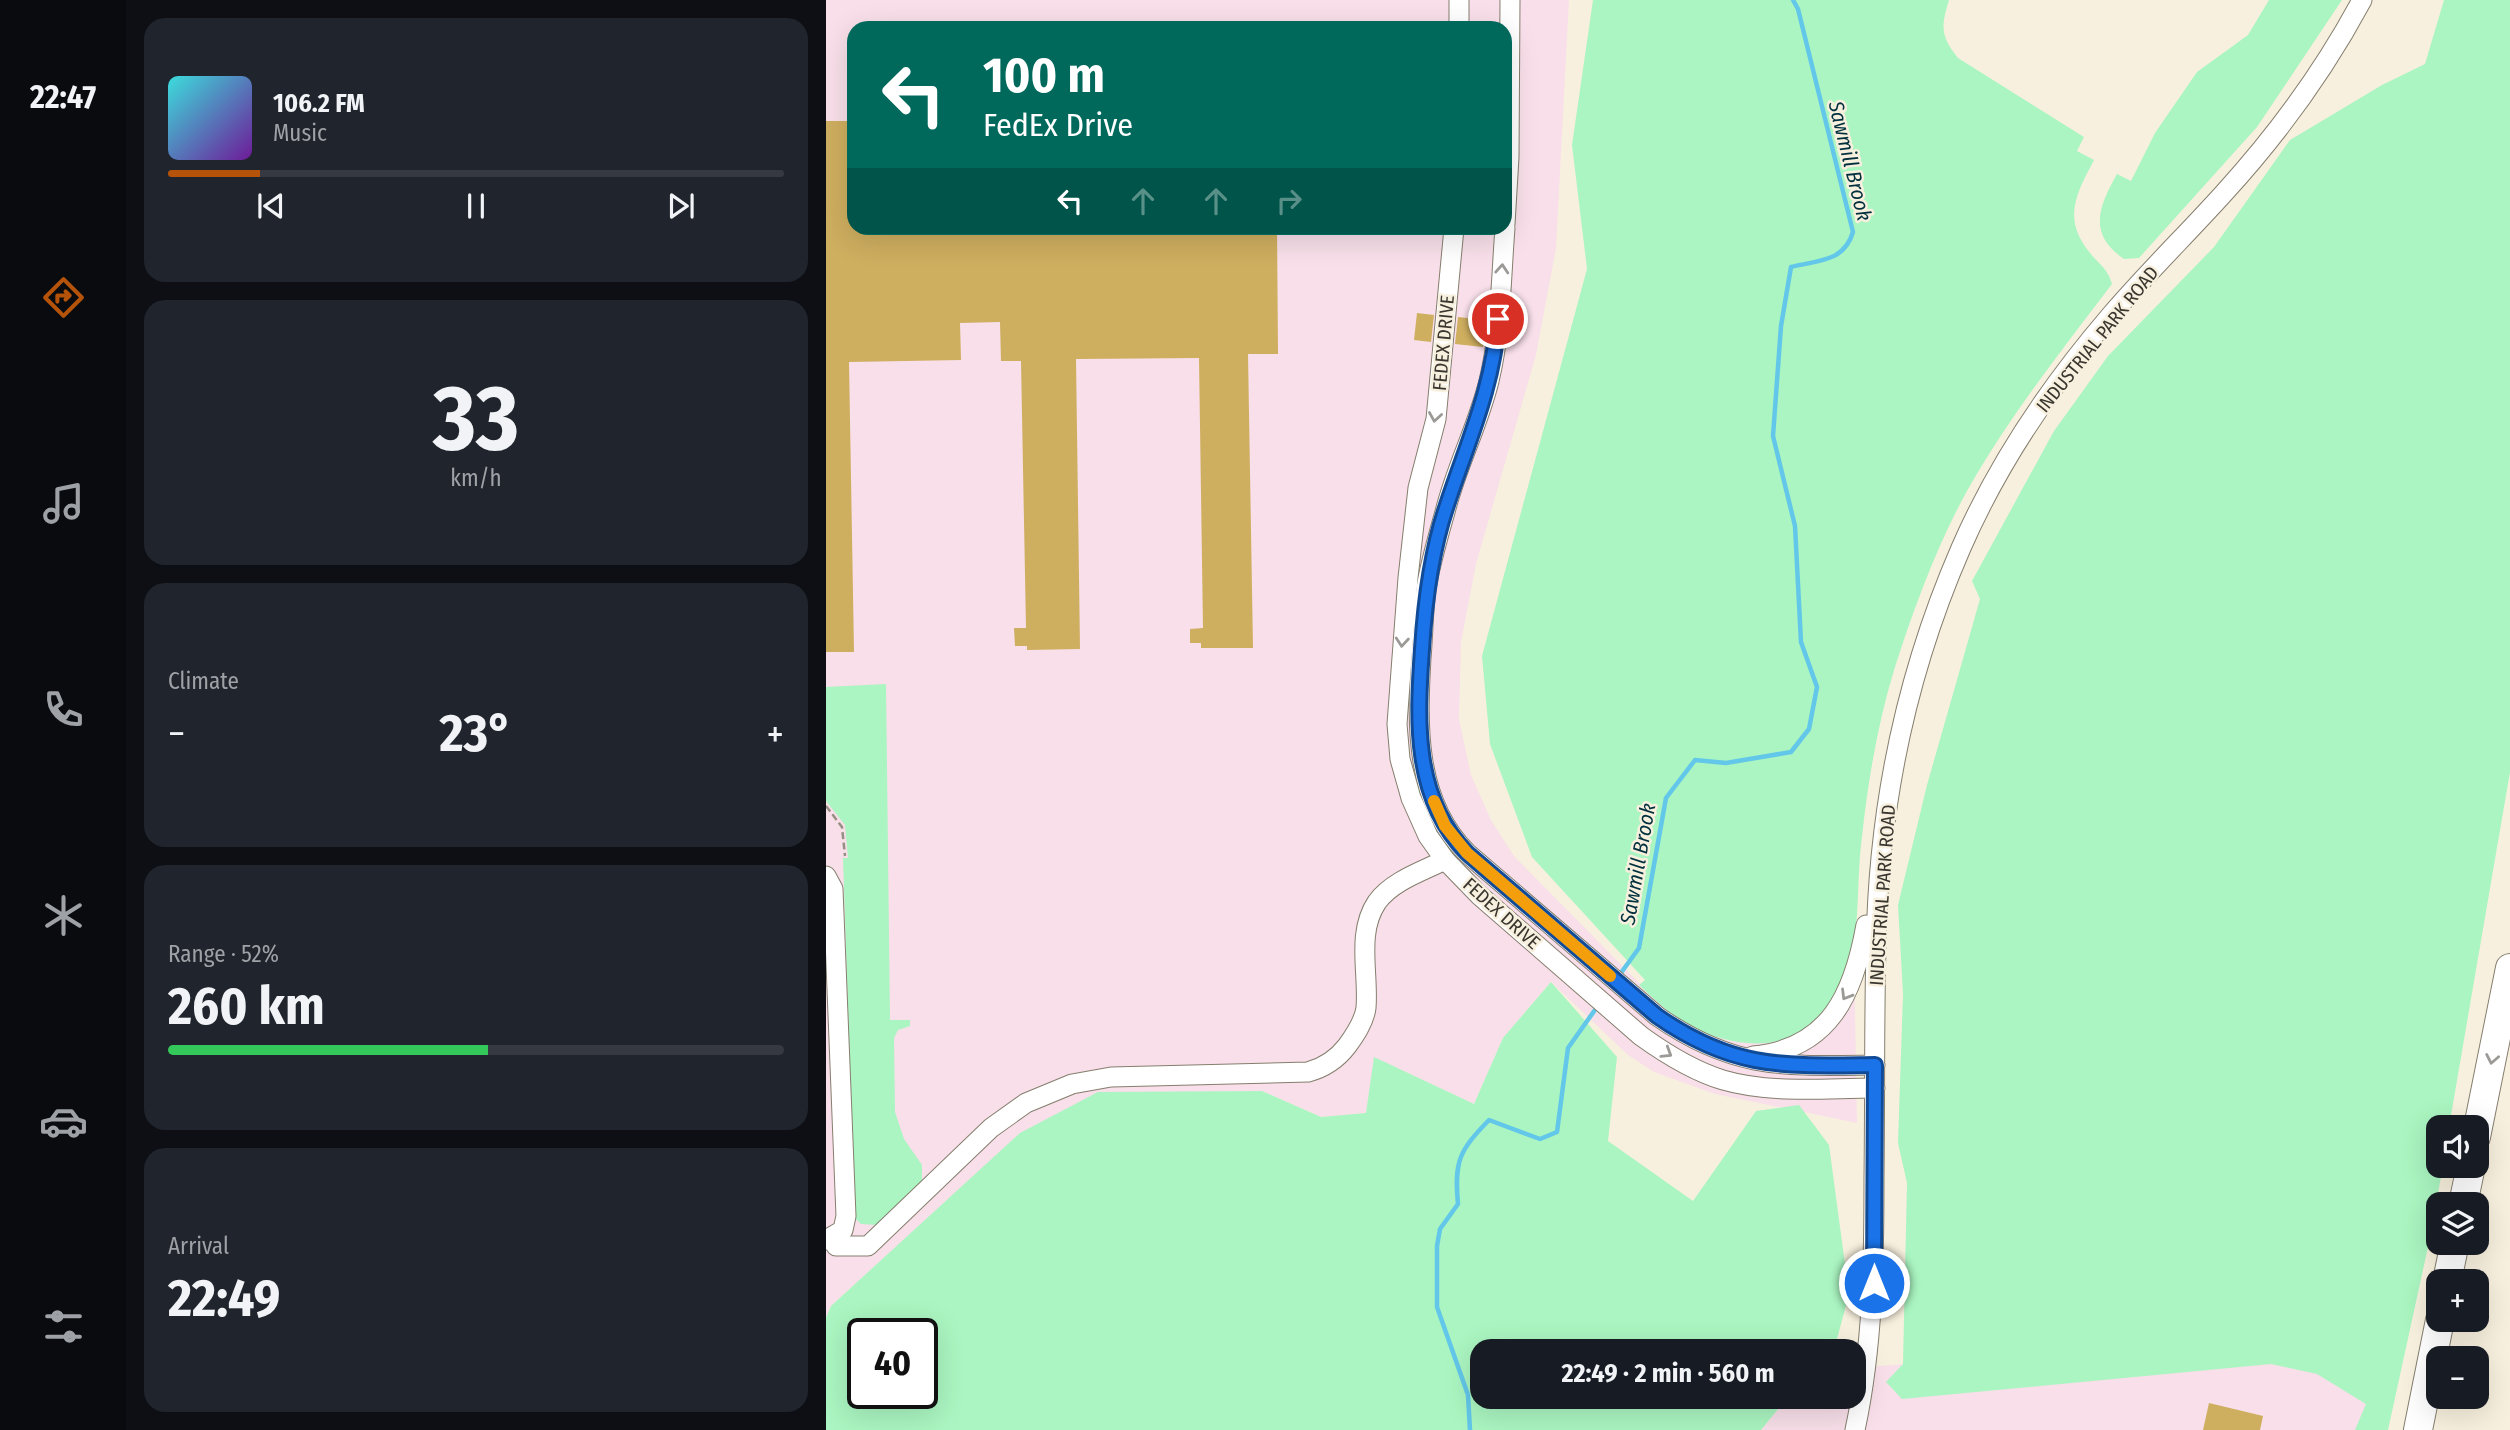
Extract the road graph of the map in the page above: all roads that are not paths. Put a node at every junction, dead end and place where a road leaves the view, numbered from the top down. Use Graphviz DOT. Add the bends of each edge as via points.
graph roads {
  1 [pos="1459,0"];
  2 [pos="1510,0"];
  3 [pos="2362,0"];
  4 [pos="1459,21"];
  5 [pos="1510,21"];
  6 [pos="1453,235"];
  7 [pos="1504,235"];
  8 [pos="1886,810"];
  9 [pos="1445,860"];
  10 [pos="826,876"];
  11 [pos="2510,968"];
  12 [pos="1730,1055"];
  13 [pos="1875,1065"];
  14 [pos="1875,1088"];
  15 [pos="2480,1115"];
  16 [pos="833,1243"];
  17 [pos="2438,1332"];
  18 [pos="1855,1430"];
  19 [pos="2418,1430"];
  1 -- 4 [label="street"];
  2 -- 5 [label="street, FEDEX DRIVE"];
  3 -- 8 [label="street, INDUSTRIAL PARK ROAD" via="2265,145 2110,316 2028,425 1991,485 1961,548 1914,679"];
  6 -- 9 [label="street, FEDEX DRIVE, one-way" via="1436,419 1418,488 1397,724 1400,759 1411,798"];
  12 -- 7 [label="street, FEDEX DRIVE, one-way" via="1681,1033 1629,993 1455,841 1429,789 1418,713 1426,590 1445,509 1489,382"];
  8 -- 12 [label="street, one-way" via="1860,961 1840,1006 1795,1045 1755,1056"];
  8 -- 13 [label="street, INDUSTRIAL PARK ROAD" via="1876,945"];
  9 -- 14 [label="street, FEDEX DRIVE, one-way" via="1613,1012 1668,1055 1723,1080 1787,1088"];
  9 -- 16 [label="street" via="1406,879 1378,901 1368,919 1365,942 1366,1010 1344,1051 1322,1068 1111,1077 1073,1084 1026,1103 991,1128 868,1246"];
  10 -- 16 [label="street" via="833,889 846,1216"];
  11 -- 15 [label="highway, one-way"];
  12 -- 13 [label="street, FEDEX DRIVE" via="1788,1066"];
  13 -- 14 [label="street, INDUSTRIAL PARK ROAD"];
  14 -- 18 [label="street, INDUSTRIAL PARK ROAD" via="1874,1283"];
  17 -- 19 [label="highway"];
}
